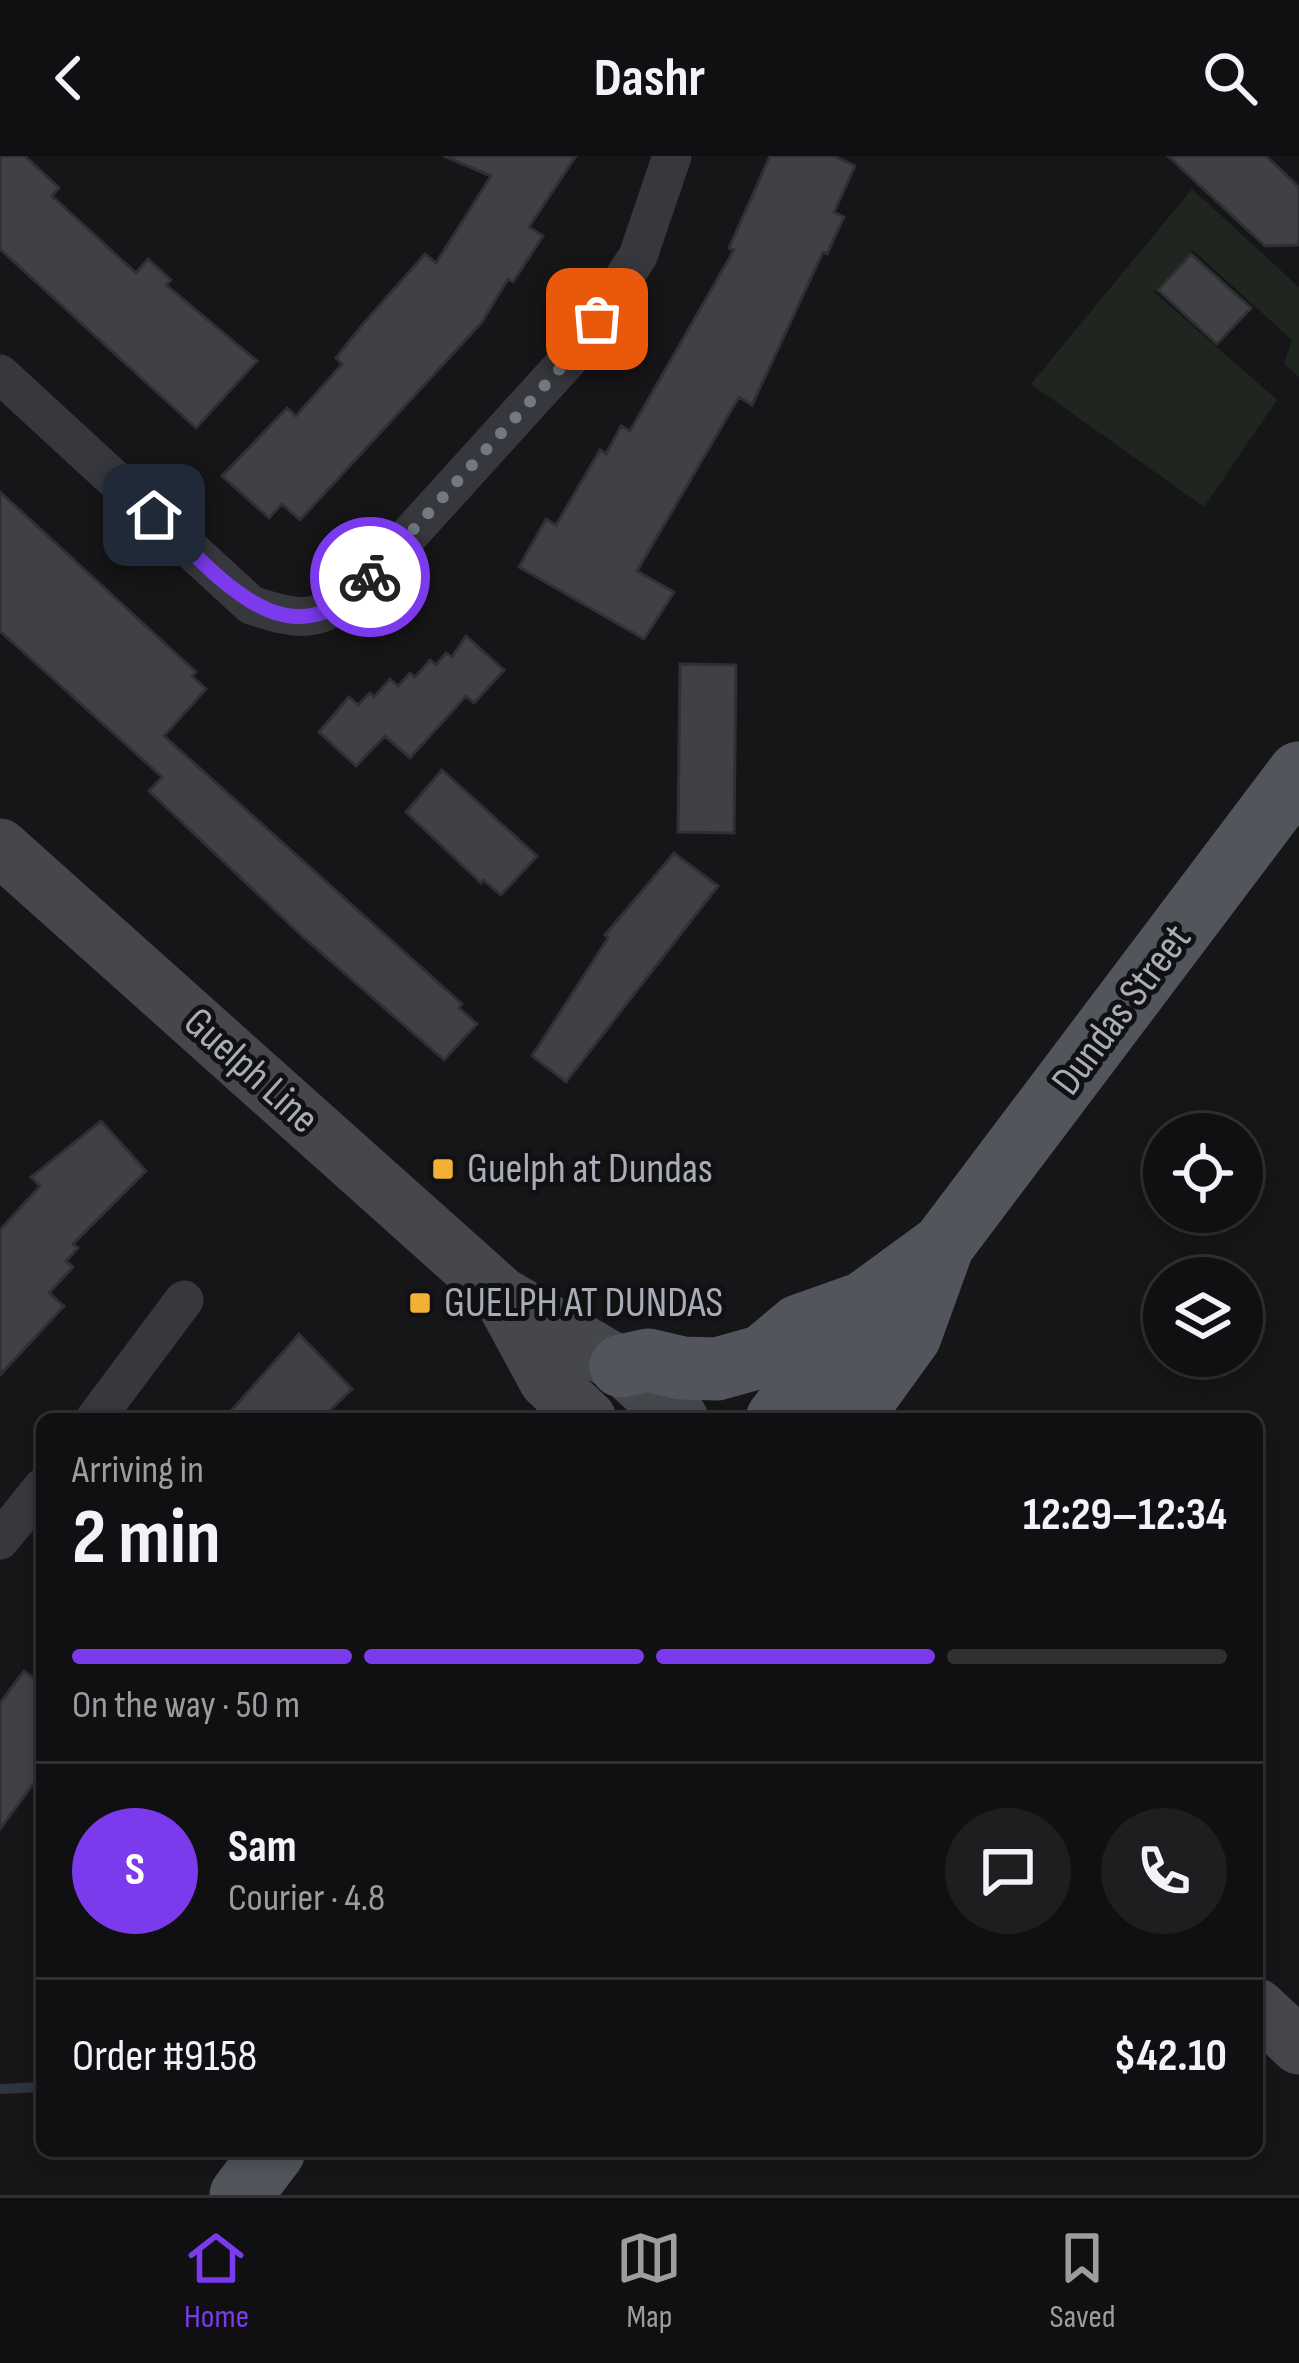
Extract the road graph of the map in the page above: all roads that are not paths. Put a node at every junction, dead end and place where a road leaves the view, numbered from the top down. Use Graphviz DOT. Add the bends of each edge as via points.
graph roads {
  1 [pos="672,156"];
  2 [pos="0,374"];
  3 [pos="1299,773"];
  4 [pos="0,847"];
  5 [pos="943,1245"];
  6 [pos="501,1295"];
  7 [pos="184,1300"];
  8 [pos="865,1302"];
  9 [pos="621,1366"];
  10 [pos="99,1413"];
  11 [pos="582,1413"];
  12 [pos="673,1413"];
  13 [pos="782,1413"];
  14 [pos="854,1413"];
  15 [pos="36,1495"];
  16 [pos="0,1540"];
  17 [pos="1263,2013"];
  18 [pos="1299,2046"];
  19 [pos="270,2157"];
  20 [pos="241,2195"];
  1 -- 2 [label="street" via="638,256 577,350 361,588 329,613 294,619 251,605"];
  3 -- 5 [label="main road, Dundas Street"];
  4 -- 6 [label="main road, Guelph Line"];
  5 -- 8 [label="main road, Dundas Street"];
  5 -- 14 [label="main road, Dundas Street" via="910,1336"];
  6 -- 9 [label="main road, Guelph Line"];
  6 -- 11 [label="main road, Guelph Line" via="548,1380"];
  7 -- 10 [label="street"];
  8 -- 9 [label="main road" via="800,1326 763,1356 717,1369 648,1360"];
  8 -- 13 [label="main road, Dundas Street"];
  9 -- 12 [label="main road, Guelph Line"];
  15 -- 16 [label="street"];
  17 -- 18 [label="main road"];
  19 -- 20 [label="main road"];
}
